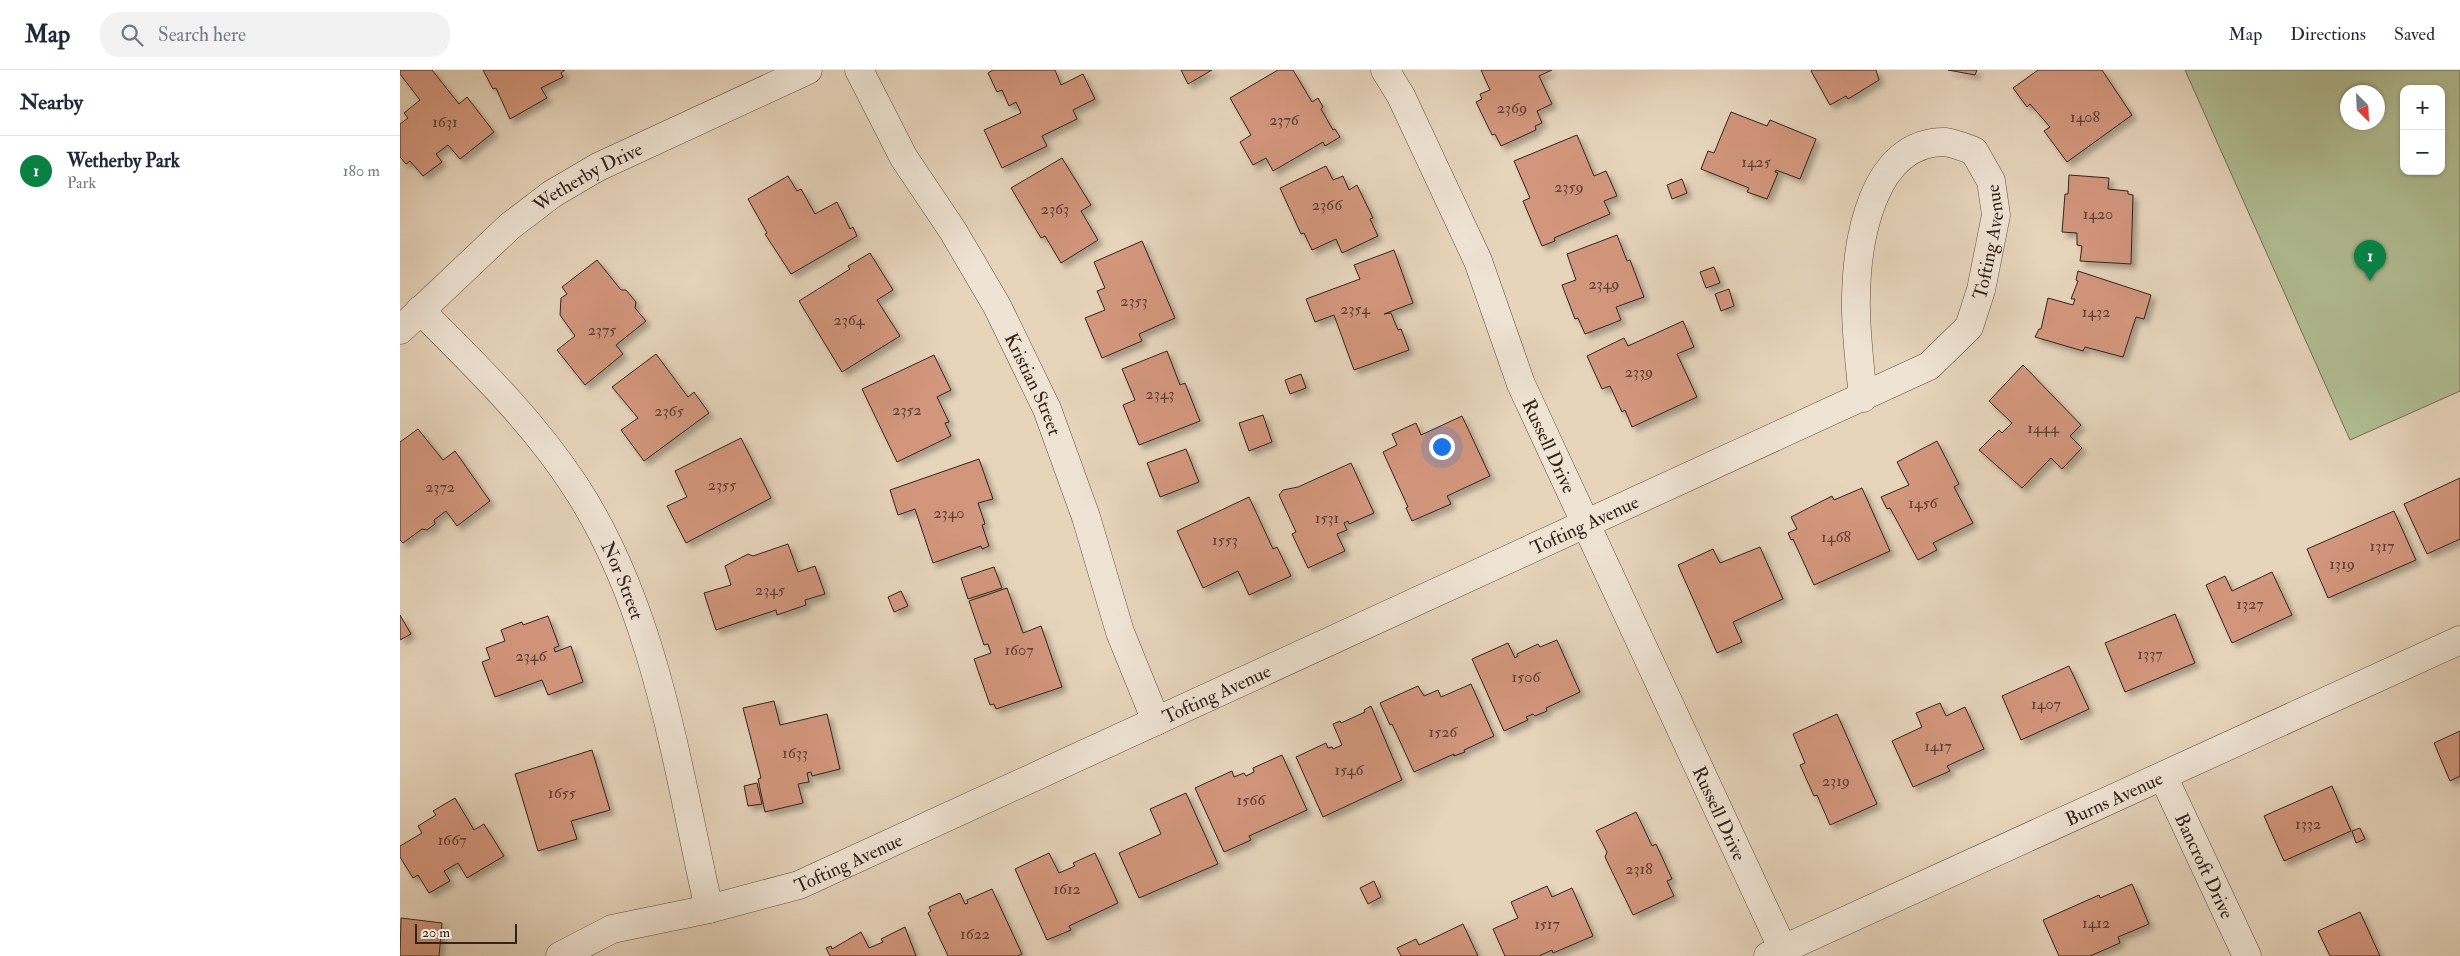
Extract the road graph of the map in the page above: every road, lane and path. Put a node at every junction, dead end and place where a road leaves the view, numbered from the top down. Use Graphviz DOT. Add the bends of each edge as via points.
graph roads {
  1 [pos="808,70"];
  2 [pos="859,70"];
  3 [pos="1385,70"];
  4 [pos="420,310"];
  5 [pos="400,330"];
  6 [pos="1863,398"];
  7 [pos="1586,525"];
  8 [pos="2460,640"];
  9 [pos="1156,721"];
  10 [pos="2163,776"];
  11 [pos="709,909"];
  12 [pos="1779,954"];
  13 [pos="560,956"];
  14 [pos="2247,956"];
  1 -- 4 [label="street, Wetherby Drive" via="598,167 552,194 510,226"];
  2 -- 9 [label="street, Kristian Street" via="904,158 953,231 996,306 1047,409 1086,517 1120,632"];
  3 -- 7 [label="street, Russell Drive" via="1401,96 1478,261 1521,384"];
  4 -- 5 [label="street, Wetherby Drive"];
  4 -- 11 [label="street, Nor Street" via="538,433 576,487 608,544 634,604 654,667"];
  6 -- 6 [label="street, Tofting Avenue" via="1856,296 1864,227 1876,187 1893,164 1918,147 1946,142 1974,151 1991,181 1996,215 1981,290 1969,327 1929,366"];
  6 -- 7 [label="street, Tofting Avenue"];
  7 -- 9 [label="street, Tofting Avenue"];
  7 -- 12 [label="street, Russell Drive"];
  8 -- 10 [label="street, Burns Avenue"];
  9 -- 11 [label="street, Tofting Avenue" via="799,885"];
  10 -- 12 [label="street, Burns Avenue"];
  10 -- 14 [label="street, Bancroft Drive"];
  11 -- 13 [label="street, Tofting Avenue" via="612,929"];
}
